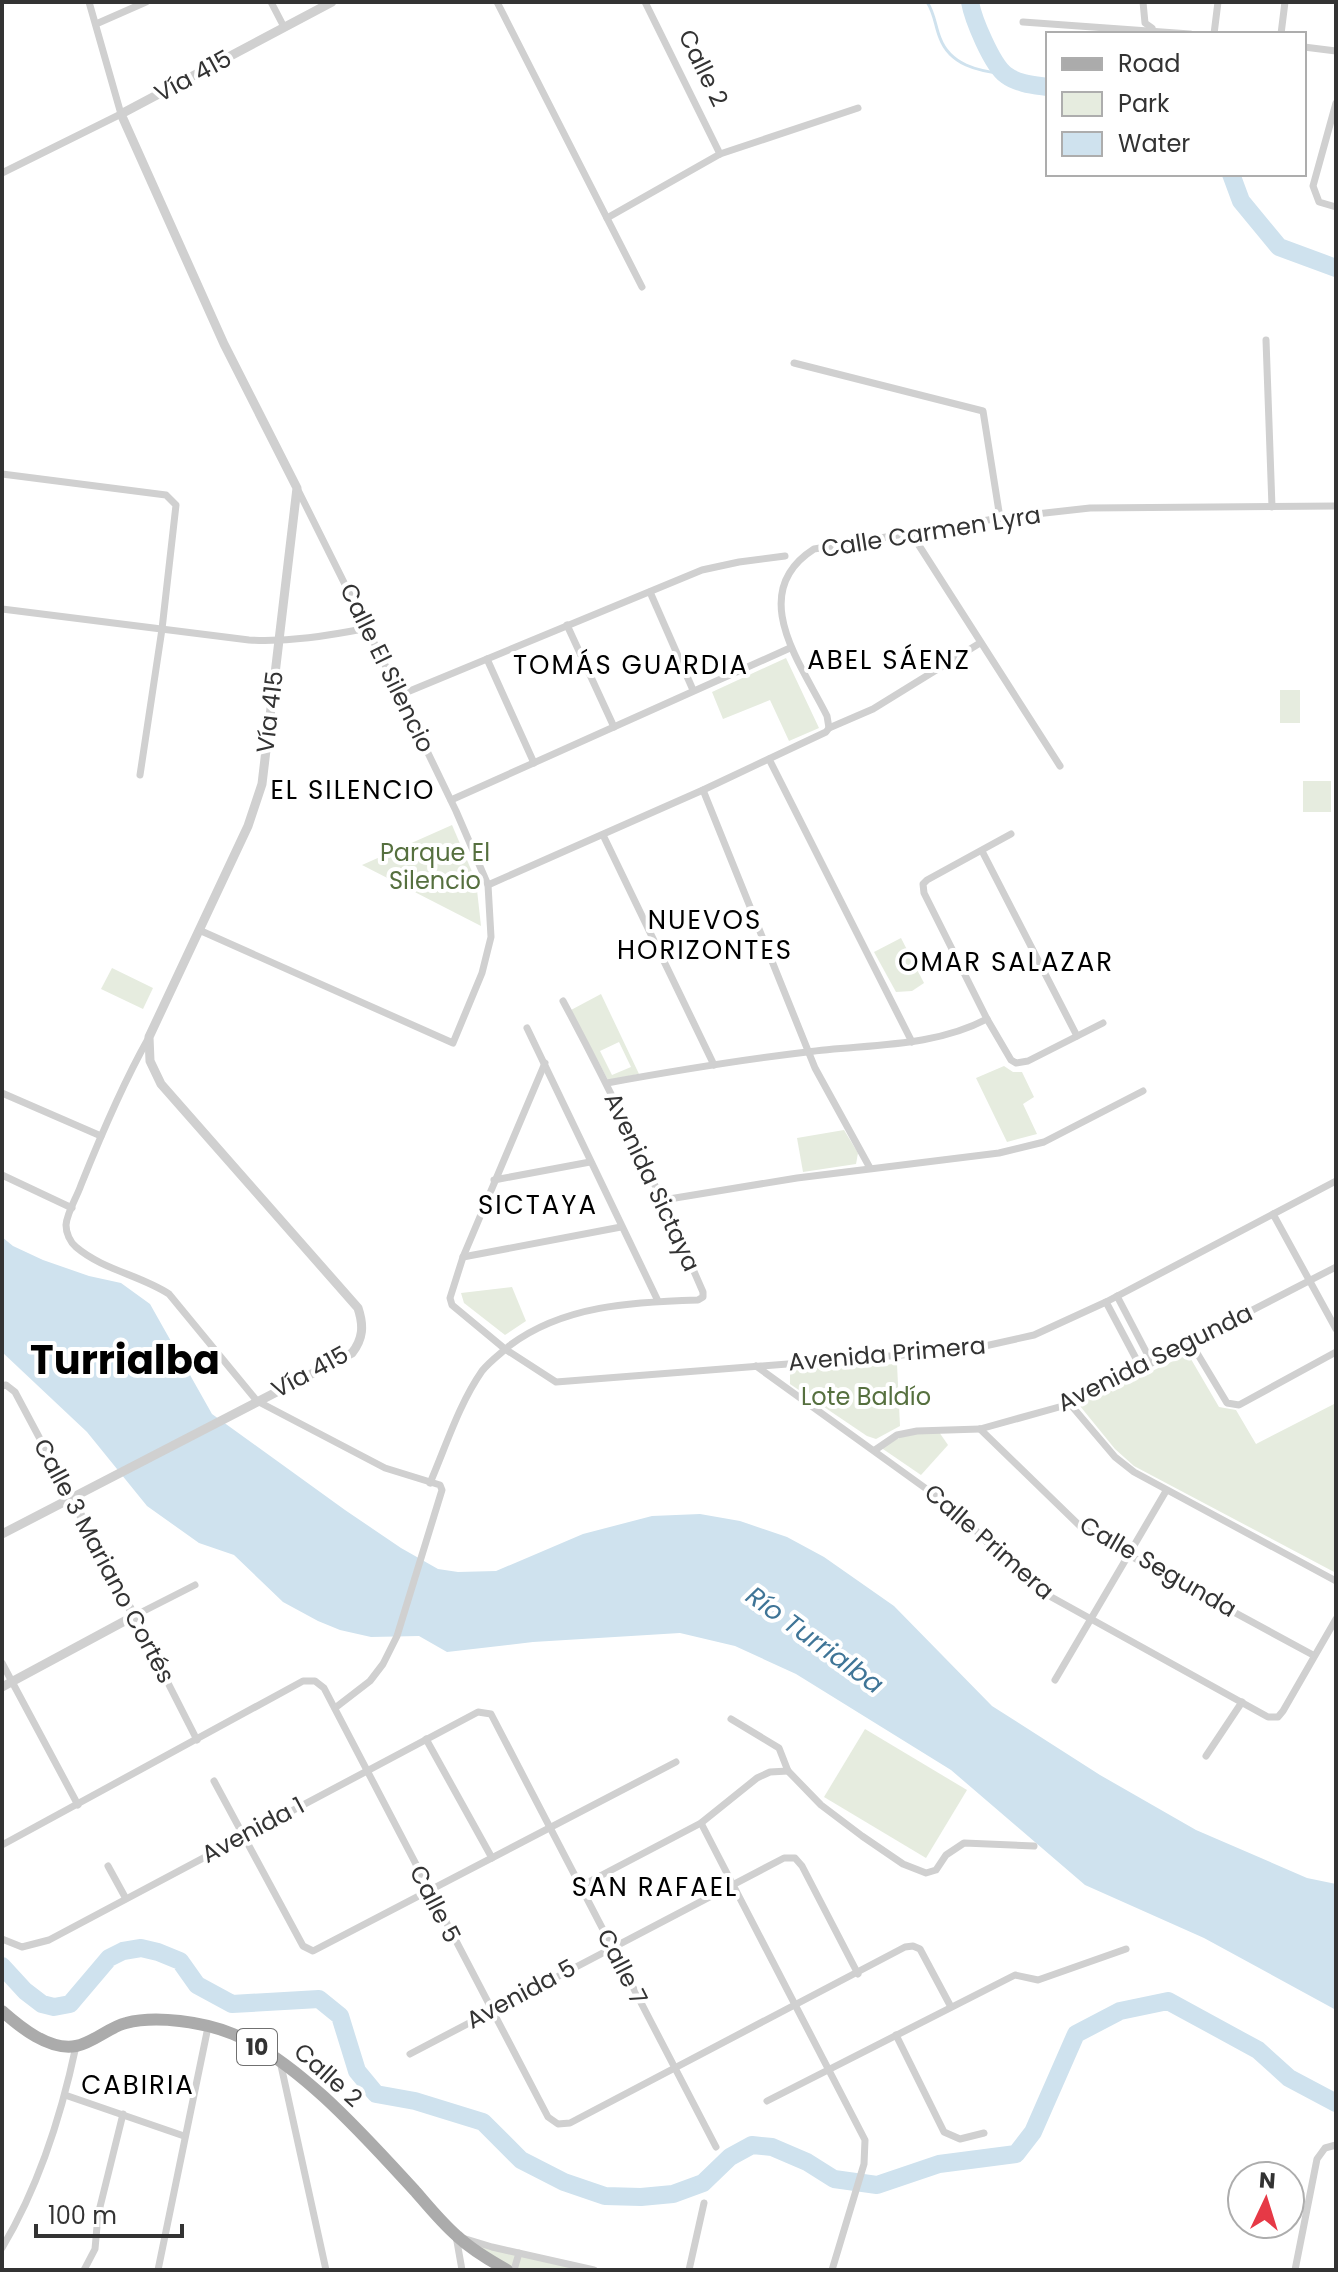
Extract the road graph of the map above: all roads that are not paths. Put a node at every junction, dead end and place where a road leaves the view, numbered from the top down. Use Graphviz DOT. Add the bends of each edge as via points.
graph roads {
  1 [pos="89,2"];
  2 [pos="146,2"];
  3 [pos="271,2"];
  4 [pos="332,2"];
  5 [pos="497,2"];
  6 [pos="645,2"];
  7 [pos="1143,2"];
  8 [pos="1218,2"];
  9 [pos="1285,2"];
  10 [pos="1023,22"];
  11 [pos="96,24"];
  12 [pos="284,27"];
  13 [pos="1155,30"];
  14 [pos="1172,32"];
  15 [pos="1214,32"];
  16 [pos="1281,32"];
  17 [pos="1306,47"];
  18 [pos="1336,51"];
  19 [pos="1336,103"];
  20 [pos="858,108"];
  21 [pos="121,114"];
  22 [pos="720,154"];
  23 [pos="2,173"];
  24 [pos="1336,207"];
  25 [pos="607,218"];
  26 [pos="642,287"];
  27 [pos="1266,340"];
  28 [pos="794,363"];
  29 [pos="2,474"];
  30 [pos="297,488"];
  31 [pos="1336,506"];
  32 [pos="1272,507"];
  33 [pos="1000,518"];
  34 [pos="911,533"];
  35 [pos="785,556"];
  36 [pos="650,592"];
  37 [pos="2,609"];
  38 [pos="567,625"];
  39 [pos="368,628"];
  40 [pos="162,629"];
  41 [pos="278,641"];
  42 [pos="980,643"];
  43 [pos="790,648"];
  44 [pos="487,659"];
  45 [pos="693,690"];
  46 [pos="400,695"];
  47 [pos="614,727"];
  48 [pos="829,728"];
  49 [pos="769,759"];
  50 [pos="534,763"];
  51 [pos="1060,766"];
  52 [pos="140,775"];
  53 [pos="703,790"];
  54 [pos="451,800"];
  55 [pos="1011,834"];
  56 [pos="603,835"];
  57 [pos="982,851"];
  58 [pos="488,885"];
  59 [pos="199,930"];
  60 [pos="563,1001"];
  61 [pos="987,1019"];
  62 [pos="1103,1023"];
  63 [pos="527,1028"];
  64 [pos="1077,1036"];
  65 [pos="149,1037"];
  66 [pos="912,1042"];
  67 [pos="809,1052"];
  68 [pos="545,1063"];
  69 [pos="714,1065"];
  70 [pos="607,1083"];
  71 [pos="1143,1091"];
  72 [pos="2,1093"];
  73 [pos="101,1136"];
  74 [pos="590,1162"];
  75 [pos="870,1168"];
  76 [pos="2,1175"];
  77 [pos="494,1180"];
  78 [pos="1336,1181"];
  79 [pos="663,1200"];
  80 [pos="72,1208"];
  81 [pos="1273,1214"];
  82 [pos="621,1227"];
  83 [pos="463,1257"];
  84 [pos="1336,1267"];
  85 [pos="1310,1280"];
  86 [pos="1117,1296"];
  87 [pos="658,1301"];
  88 [pos="1106,1302"];
  89 [pos="1336,1329"];
  90 [pos="1191,1343"];
  91 [pos="505,1349"];
  92 [pos="1336,1352"];
  93 [pos="1152,1363"];
  94 [pos="756,1366"];
  95 [pos="1141,1368"];
  96 [pos="4,1385"];
  97 [pos="257,1401"];
  98 [pos="1070,1404"];
  99 [pos="980,1429"];
  100 [pos="875,1450"];
  101 [pos="430,1483"];
  102 [pos="1166,1491"];
  103 [pos="71,1497"];
  104 [pos="2,1534"];
  105 [pos="1130,1555"];
  106 [pos="1336,1581"];
  107 [pos="195,1585"];
  108 [pos="134,1616"];
  109 [pos="1336,1619"];
  110 [pos="1091,1621"];
  111 [pos="1313,1655"];
  112 [pos="2,1663"];
  113 [pos="1055,1680"];
  114 [pos="7,1684"];
  115 [pos="1242,1702"];
  116 [pos="335,1708"];
  117 [pos="478,1712"];
  118 [pos="731,1719"];
  119 [pos="426,1739"];
  120 [pos="197,1740"];
  121 [pos="1206,1756"];
  122 [pos="676,1762"];
  123 [pos="368,1769"];
  124 [pos="788,1771"];
  125 [pos="214,1781"];
  126 [pos="78,1805"];
  127 [pos="701,1823"];
  128 [pos="550,1828"];
  129 [pos="244,1835"];
  130 [pos="2,1845"];
  131 [pos="1034,1846"];
  132 [pos="492,1858"];
  133 [pos="108,1866"];
  134 [pos="581,1886"];
  135 [pos="732,1886"];
  136 [pos="429,1891"];
  137 [pos="125,1897"];
  138 [pos="2,1939"];
  139 [pos="611,1946"];
  140 [pos="1126,1949"];
  141 [pos="858,1974"];
  142 [pos="794,2006"];
  143 [pos="951,2007"];
  144 [pos="490,2010"];
  145 [pos="2,2011"];
  146 [pos="208,2027"];
  147 [pos="896,2035"];
  148 [pos="76,2046"];
  149 [pos="410,2054"];
  150 [pos="279,2060"];
  151 [pos="675,2068"];
  152 [pos="828,2068"];
  153 [pos="65,2095"];
  154 [pos="767,2101"];
  155 [pos="123,2114"];
  156 [pos="984,2133"];
  157 [pos="184,2136"];
  158 [pos="1336,2145"];
  159 [pos="716,2147"];
  160 [pos="704,2203"];
  161 [pos="456,2236"];
  162 [pos="2,2248"];
  163 [pos="519,2253"];
  164 [pos="84,2270"];
  165 [pos="158,2270"];
  166 [pos="326,2270"];
  167 [pos="462,2270"];
  168 [pos="507,2270"];
  169 [pos="514,2270"];
  170 [pos="591,2270"];
  171 [pos="689,2270"];
  172 [pos="832,2270"];
  173 [pos="1295,2270"];
  1 -- 11 [label="street"];
  2 -- 11 [label="street"];
  3 -- 12 [label="street"];
  4 -- 12 [label="street, Vía 415"];
  5 -- 25 [label="street"];
  6 -- 22 [label="street, Calle 2"];
  7 -- 13 [label="street" via="1145,23"];
  8 -- 15 [label="street"];
  9 -- 16 [label="street"];
  10 -- 13 [label="street"];
  11 -- 21 [label="street"];
  12 -- 21 [label="street, Vía 415"];
  13 -- 14 [label="street"];
  17 -- 18 [label="street"];
  19 -- 24 [label="street" via="1313,186 1319,202"];
  20 -- 22 [label="street"];
  21 -- 23 [label="street"];
  21 -- 30 [label="street" via="224,344"];
  22 -- 25 [label="street"];
  25 -- 26 [label="street"];
  27 -- 32 [label="street"];
  28 -- 33 [label="street" via="983,411"];
  29 -- 40 [label="street" via="172,499 176,505"];
  30 -- 39 [label="street, Calle El Silencio"];
  30 -- 41 [label="street, Vía 415"];
  31 -- 32 [label="street, Calle Carmen Lyra"];
  32 -- 33 [label="street, Calle Carmen Lyra" via="1090,508"];
  33 -- 34 [label="street, Calle Carmen Lyra"];
  34 -- 42 [label="street"];
  34 -- 43 [label="street, Calle Carmen Lyra" via="842,543 803,556 787,577 782,595 782,622"];
  35 -- 36 [label="street" via="702,570"];
  36 -- 38 [label="street"];
  36 -- 45 [label="street"];
  37 -- 40 [label="street"];
  38 -- 44 [label="street"];
  38 -- 47 [label="street"];
  39 -- 41 [label="street"];
  39 -- 46 [label="street, Calle El Silencio"];
  40 -- 41 [label="street"];
  40 -- 52 [label="street"];
  41 -- 59 [label="street, Vía 415" via="262,784"];
  42 -- 48 [label="street" via="873,709"];
  42 -- 51 [label="street"];
  43 -- 45 [label="street"];
  43 -- 48 [label="street, Calle Carmen Lyra"];
  44 -- 46 [label="street"];
  44 -- 50 [label="street"];
  45 -- 47 [label="street"];
  46 -- 54 [label="street, Calle El Silencio"];
  47 -- 50 [label="street"];
  48 -- 49 [label="street"];
  49 -- 53 [label="street"];
  49 -- 66 [label="street"];
  50 -- 54 [label="street"];
  53 -- 56 [label="street"];
  53 -- 67 [label="street"];
  54 -- 58 [label="street, Calle El Silencio"];
  55 -- 57 [label="street"];
  56 -- 58 [label="street"];
  56 -- 69 [label="street"];
  57 -- 61 [label="street" via="927,880 923,888"];
  57 -- 64 [label="street"];
  58 -- 59 [label="street, Calle El Silencio" via="491,937 453,1043"];
  59 -- 65 [label="street, Vía 415"];
  60 -- 70 [label="street, Avenida Sictaya"];
  61 -- 64 [label="street" via="1016,1063"];
  61 -- 66 [label="street" via="955,1033"];
  62 -- 64 [label="street"];
  63 -- 68 [label="street"];
  65 -- 73 [label="street"];
  65 -- 97 [label="street, Vía 415" via="150,1061 161,1084 358,1308 362,1321 352,1353"];
  66 -- 67 [label="street"];
  67 -- 69 [label="street"];
  67 -- 75 [label="street"];
  68 -- 74 [label="street"];
  68 -- 77 [label="street"];
  69 -- 70 [label="street"];
  70 -- 79 [label="street, Avenida Sictaya"];
  71 -- 75 [label="street" via="1044,1142 999,1153"];
  72 -- 73 [label="street"];
  73 -- 80 [label="street"];
  74 -- 77 [label="street"];
  74 -- 82 [label="street"];
  75 -- 79 [label="street"];
  76 -- 80 [label="street"];
  77 -- 83 [label="street"];
  78 -- 81 [label="street, Avenida Primera"];
  79 -- 87 [label="street, Avenida Sictaya" via="703,1297"];
  80 -- 97 [label="street" via="66,1224 76,1247 169,1294"];
  81 -- 85 [label="street"];
  81 -- 86 [label="street, Avenida Primera"];
  82 -- 83 [label="street"];
  82 -- 87 [label="street"];
  83 -- 91 [label="street" via="452,1305"];
  84 -- 85 [label="street, Avenida Segunda"];
  85 -- 89 [label="street"];
  85 -- 90 [label="street, Avenida Segunda"];
  86 -- 88 [label="street, Avenida Primera"];
  86 -- 93 [label="street"];
  87 -- 91 [label="street, Avenida Sictaya" via="580,1312 528,1332"];
  88 -- 94 [label="street, Avenida Primera" via="1034,1335 967,1350"];
  88 -- 95 [label="street"];
  90 -- 92 [label="street" via="1232,1405"];
  90 -- 93 [label="street, Avenida Segunda"];
  91 -- 94 [label="street, Avenida Primera" via="556,1382"];
  91 -- 101 [label="street, Avenida Sictaya" via="470,1390"];
  93 -- 95 [label="street, Avenida Segunda"];
  94 -- 100 [label="street, Calle Primera"];
  95 -- 98 [label="street, Avenida Segunda"];
  96 -- 103 [label="street, Calle 3 Mariano Cortés" via="15,1392"];
  97 -- 101 [label="street" via="385,1468"];
  97 -- 103 [label="street, Vía 415"];
  98 -- 99 [label="street, Avenida Segunda"];
  98 -- 102 [label="street" via="1115,1457"];
  99 -- 100 [label="street, Avenida Segunda" via="897,1435"];
  99 -- 105 [label="street, Calle Segunda" via="1081,1527"];
  100 -- 110 [label="street, Calle Primera" via="957,1511 1035,1588"];
  101 -- 116 [label="street" via="442,1490 397,1636 383,1664"];
  102 -- 105 [label="street"];
  102 -- 106 [label="street"];
  103 -- 104 [label="street, Vía 415"];
  103 -- 108 [label="street, Calle 3 Mariano Cortés"];
  105 -- 110 [label="street"];
  105 -- 111 [label="street, Calle Segunda"];
  107 -- 108 [label="street"];
  108 -- 114 [label="street"];
  108 -- 120 [label="street, Calle 3 Mariano Cortés"];
  109 -- 111 [label="street"];
  110 -- 113 [label="street"];
  110 -- 115 [label="street, Calle Primera"];
  111 -- 115 [label="street, Calle Primera" via="1278,1717"];
  112 -- 114 [label="street"];
  114 -- 126 [label="street"];
  115 -- 121 [label="street"];
  116 -- 120 [label="street, Calle 5" via="324,1688 303,1681"];
  116 -- 123 [label="street, Calle 5"];
  117 -- 119 [label="street, Avenida 1"];
  117 -- 128 [label="street, Calle 7" via="491,1714"];
  118 -- 124 [label="street" via="779,1748"];
  119 -- 123 [label="street, Avenida 1"];
  119 -- 132 [label="street"];
  120 -- 126 [label="street"];
  122 -- 128 [label="street"];
  123 -- 129 [label="street, Avenida 1"];
  123 -- 136 [label="street, Calle 5"];
  124 -- 127 [label="street" via="757,1778"];
  124 -- 131 [label="street" via="862,1836 926,1873 964,1843"];
  125 -- 129 [label="street"];
  126 -- 130 [label="street"];
  127 -- 134 [label="street"];
  127 -- 135 [label="street"];
  128 -- 132 [label="street"];
  128 -- 134 [label="street, Calle 7"];
  129 -- 136 [label="street" via="310,1951"];
  129 -- 137 [label="street, Avenida 1"];
  132 -- 136 [label="street"];
  133 -- 137 [label="street"];
  134 -- 139 [label="street, Calle 7"];
  135 -- 139 [label="street, Avenida 5"];
  135 -- 141 [label="street, Avenida 5" via="784,1858 795,1858"];
  135 -- 142 [label="street"];
  136 -- 144 [label="street, Calle 5"];
  137 -- 138 [label="street, Avenida 1" via="49,1940 28,1947"];
  139 -- 144 [label="street, Avenida 5"];
  139 -- 151 [label="street, Calle 7"];
  140 -- 143 [label="street" via="1038,1980 1015,1975"];
  141 -- 142 [label="street"];
  141 -- 143 [label="street" via="913,1946 920,1949"];
  142 -- 151 [label="street"];
  142 -- 152 [label="street"];
  143 -- 147 [label="street"];
  144 -- 149 [label="street, Avenida 5"];
  144 -- 151 [label="street, Calle 5" via="548,2117 558,2124 570,2123"];
  145 -- 148 [label="main road" via="45,2042"];
  146 -- 148 [label="main road, Calle 2 / 10" via="172,2020 126,2023"];
  146 -- 150 [label="main road, Calle 2 / 10" via="235,2035"];
  146 -- 157 [label="street"];
  147 -- 152 [label="street"];
  147 -- 156 [label="street" via="944,2132 960,2139"];
  148 -- 153 [label="street"];
  150 -- 161 [label="main road, Calle 2 / 10" via="383,2156"];
  150 -- 166 [label="street"];
  151 -- 159 [label="street, Calle 7"];
  152 -- 154 [label="street"];
  152 -- 172 [label="street" via="865,2140 864,2164"];
  153 -- 155 [label="street"];
  153 -- 162 [label="street" via="40,2171"];
  155 -- 157 [label="street"];
  155 -- 164 [label="street" via="95,2249"];
  157 -- 165 [label="street"];
  158 -- 173 [label="street" via="1325,2148 1317,2159"];
  160 -- 171 [label="street"];
  161 -- 163 [label="street"];
  161 -- 167 [label="street"];
  161 -- 168 [label="main road, 10"];
  163 -- 169 [label="street"];
  163 -- 170 [label="street"];
}
